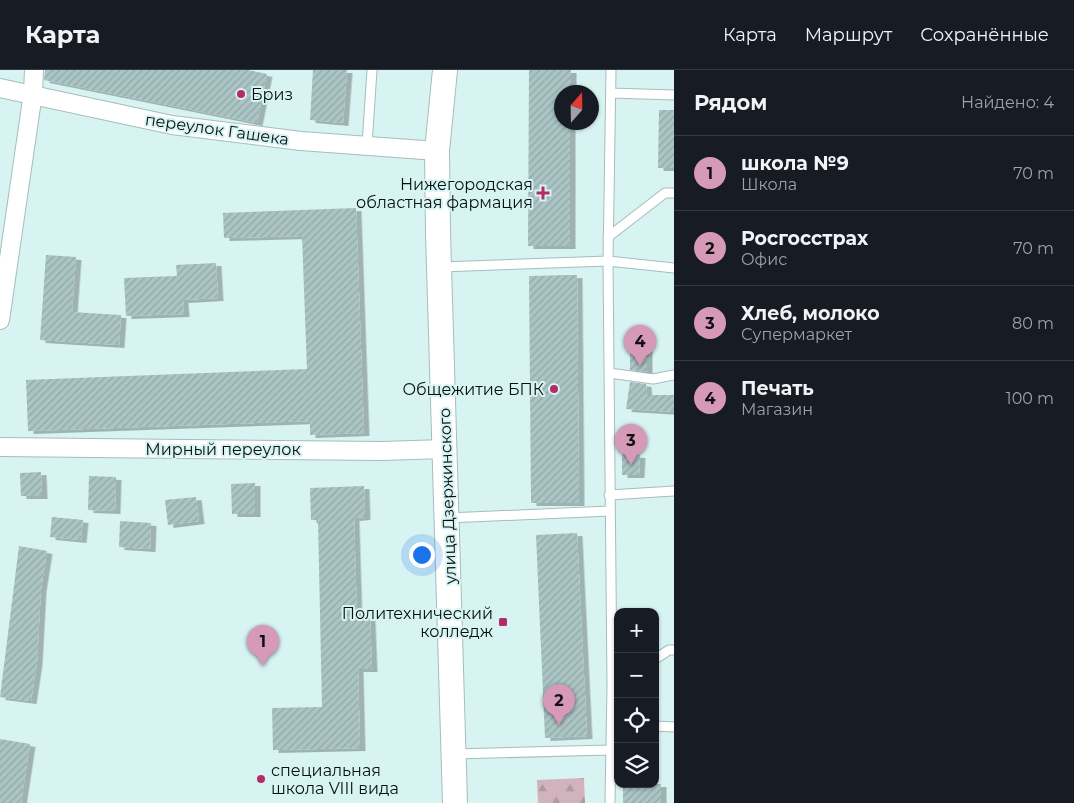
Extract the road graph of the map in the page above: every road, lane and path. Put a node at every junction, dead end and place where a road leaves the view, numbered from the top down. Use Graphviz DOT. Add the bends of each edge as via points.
graph roads {
  1 [pos="34,70"];
  2 [pos="372,70"];
  3 [pos="445,70"];
  4 [pos="611,70"];
  5 [pos="0,88"];
  6 [pos="33,93"];
  7 [pos="611,93"];
  8 [pos="674,94"];
  9 [pos="366,145"];
  10 [pos="437,150"];
  11 [pos="674,193"];
  12 [pos="608,236"];
  13 [pos="608,261"];
  14 [pos="439,267"];
  15 [pos="674,268"];
  16 [pos="0,320"];
  17 [pos="609,373"];
  18 [pos="674,375"];
  19 [pos="0,446"];
  20 [pos="445,449"];
  21 [pos="674,491"];
  22 [pos="609,495"];
  23 [pos="610,511"];
  24 [pos="447,518"];
  25 [pos="674,650"];
  26 [pos="614,653"];
  27 [pos="659,656"];
  28 [pos="614,726"];
  29 [pos="659,726"];
  30 [pos="674,727"];
  31 [pos="609,750"];
  32 [pos="453,754"];
  33 [pos="455,803"];
  34 [pos="610,803"];
  1 -- 6 [label="street"];
  2 -- 9 [label="lane"];
  3 -- 10 [label="main road, улица Дзержинского"];
  4 -- 7 [label="lane"];
  5 -- 6 [label="street, переулок Гашека"];
  6 -- 9 [label="street, переулок Гашека" via="172,125 301,141"];
  6 -- 16 [label="street"];
  7 -- 8 [label="lane"];
  7 -- 12 [label="lane"];
  9 -- 10 [label="street, переулок Гашека"];
  10 -- 14 [label="main road, улица Дзержинского"];
  11 -- 12 [label="lane" via="665,193"];
  12 -- 13 [label="lane"];
  13 -- 14 [label="lane"];
  13 -- 15 [label="lane"];
  13 -- 17 [label="lane"];
  14 -- 20 [label="main road, улица Дзержинского"];
  17 -- 18 [label="lane" via="653,379"];
  17 -- 22 [label="lane"];
  19 -- 20 [label="street, Мирный переулок"];
  20 -- 24 [label="main road, улица Дзержинского"];
  21 -- 22 [label="lane"];
  22 -- 23 [label="lane"];
  23 -- 24 [label="lane"];
  23 -- 26 [label="lane"];
  24 -- 32 [label="main road, улица Дзержинского"];
  25 -- 27 [label="lane"];
  28 -- 31 [label="lane"];
  29 -- 30 [label="lane"];
  31 -- 32 [label="lane"];
  31 -- 34 [label="lane"];
  32 -- 33 [label="main road, улица Дзержинского"];
}
